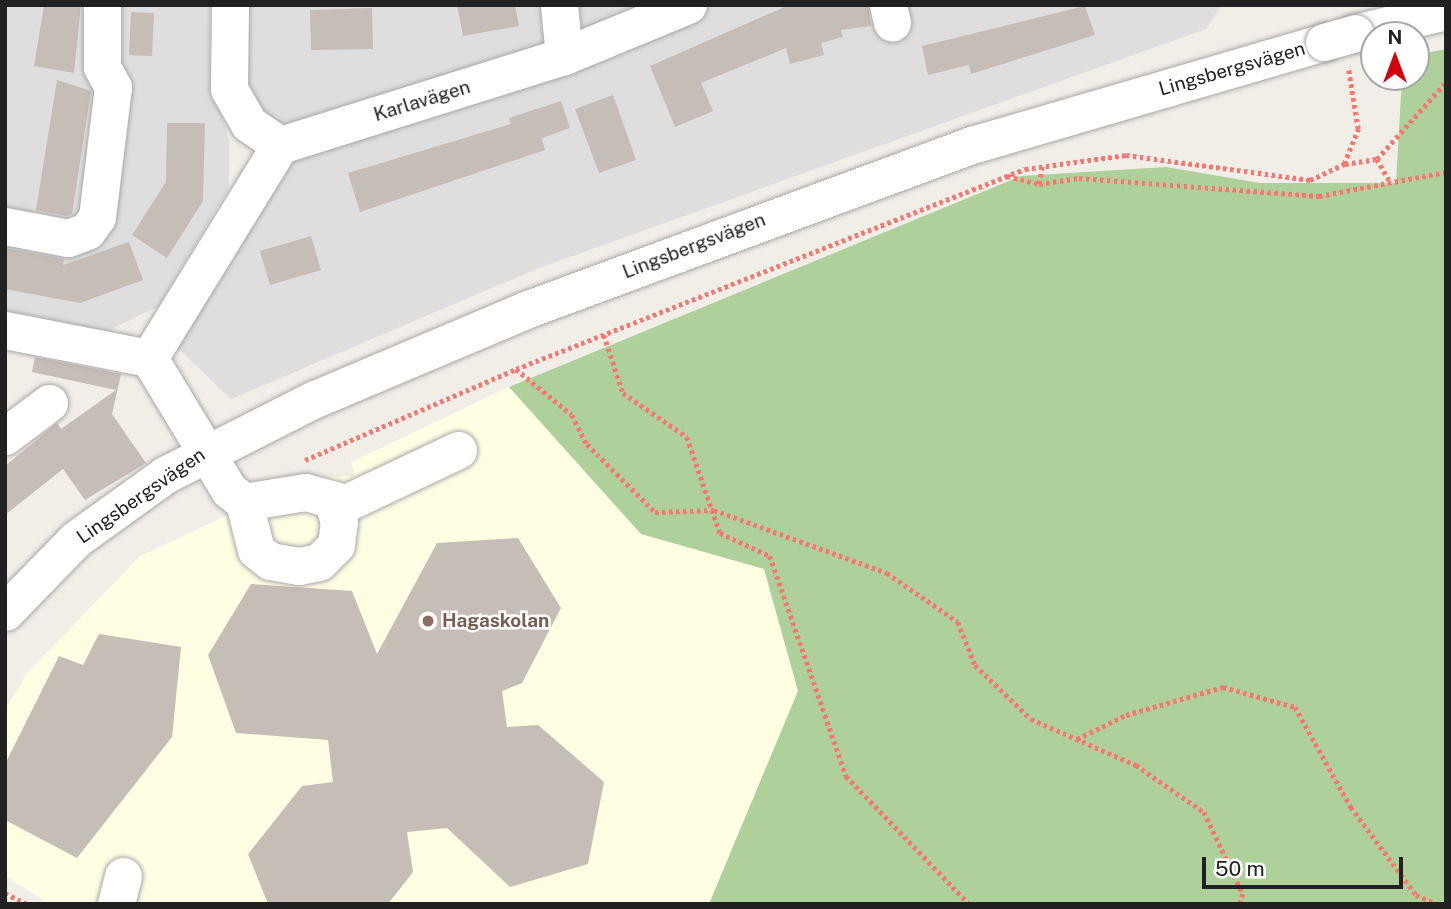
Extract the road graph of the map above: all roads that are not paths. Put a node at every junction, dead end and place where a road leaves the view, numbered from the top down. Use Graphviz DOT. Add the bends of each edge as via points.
graph roads {
  1 [pos="102,5"];
  2 [pos="230,5"];
  3 [pos="559,5"];
  4 [pos="688,5"];
  5 [pos="1446,11"];
  6 [pos="564,56"];
  7 [pos="280,145"];
  8 [pos="5,226"];
  9 [pos="5,331"];
  10 [pos="149,358"];
  11 [pos="49,403"];
  12 [pos="5,436"];
  13 [pos="458,450"];
  14 [pos="204,451"];
  15 [pos="331,499"];
  16 [pos="244,502"];
  17 [pos="5,612"];
  1 -- 8 [label="street" via="102,67 113,87 97,217 87,231 68,238"];
  2 -- 7 [label="street" via="229,89 248,124"];
  3 -- 6 [label="street"];
  4 -- 6 [label="street, Karlavägen"];
  5 -- 14 [label="street, Lingsbergsvägen" via="975,144 528,309"];
  6 -- 7 [label="street, Karlavägen"];
  7 -- 10 [label="street"];
  9 -- 10 [label="street"];
  10 -- 14 [label="street"];
  11 -- 12 [label="street"];
  13 -- 15 [label="street" via="346,503"];
  14 -- 16 [label="street" via="229,491"];
  14 -- 17 [label="street, Lingsbergsvägen" via="76,539"];
  15 -- 16 [label="street" via="305,492"];
  15 -- 16 [label="street" via="339,522 336,545 319,562 299,566 270,561 256,550"];
}
